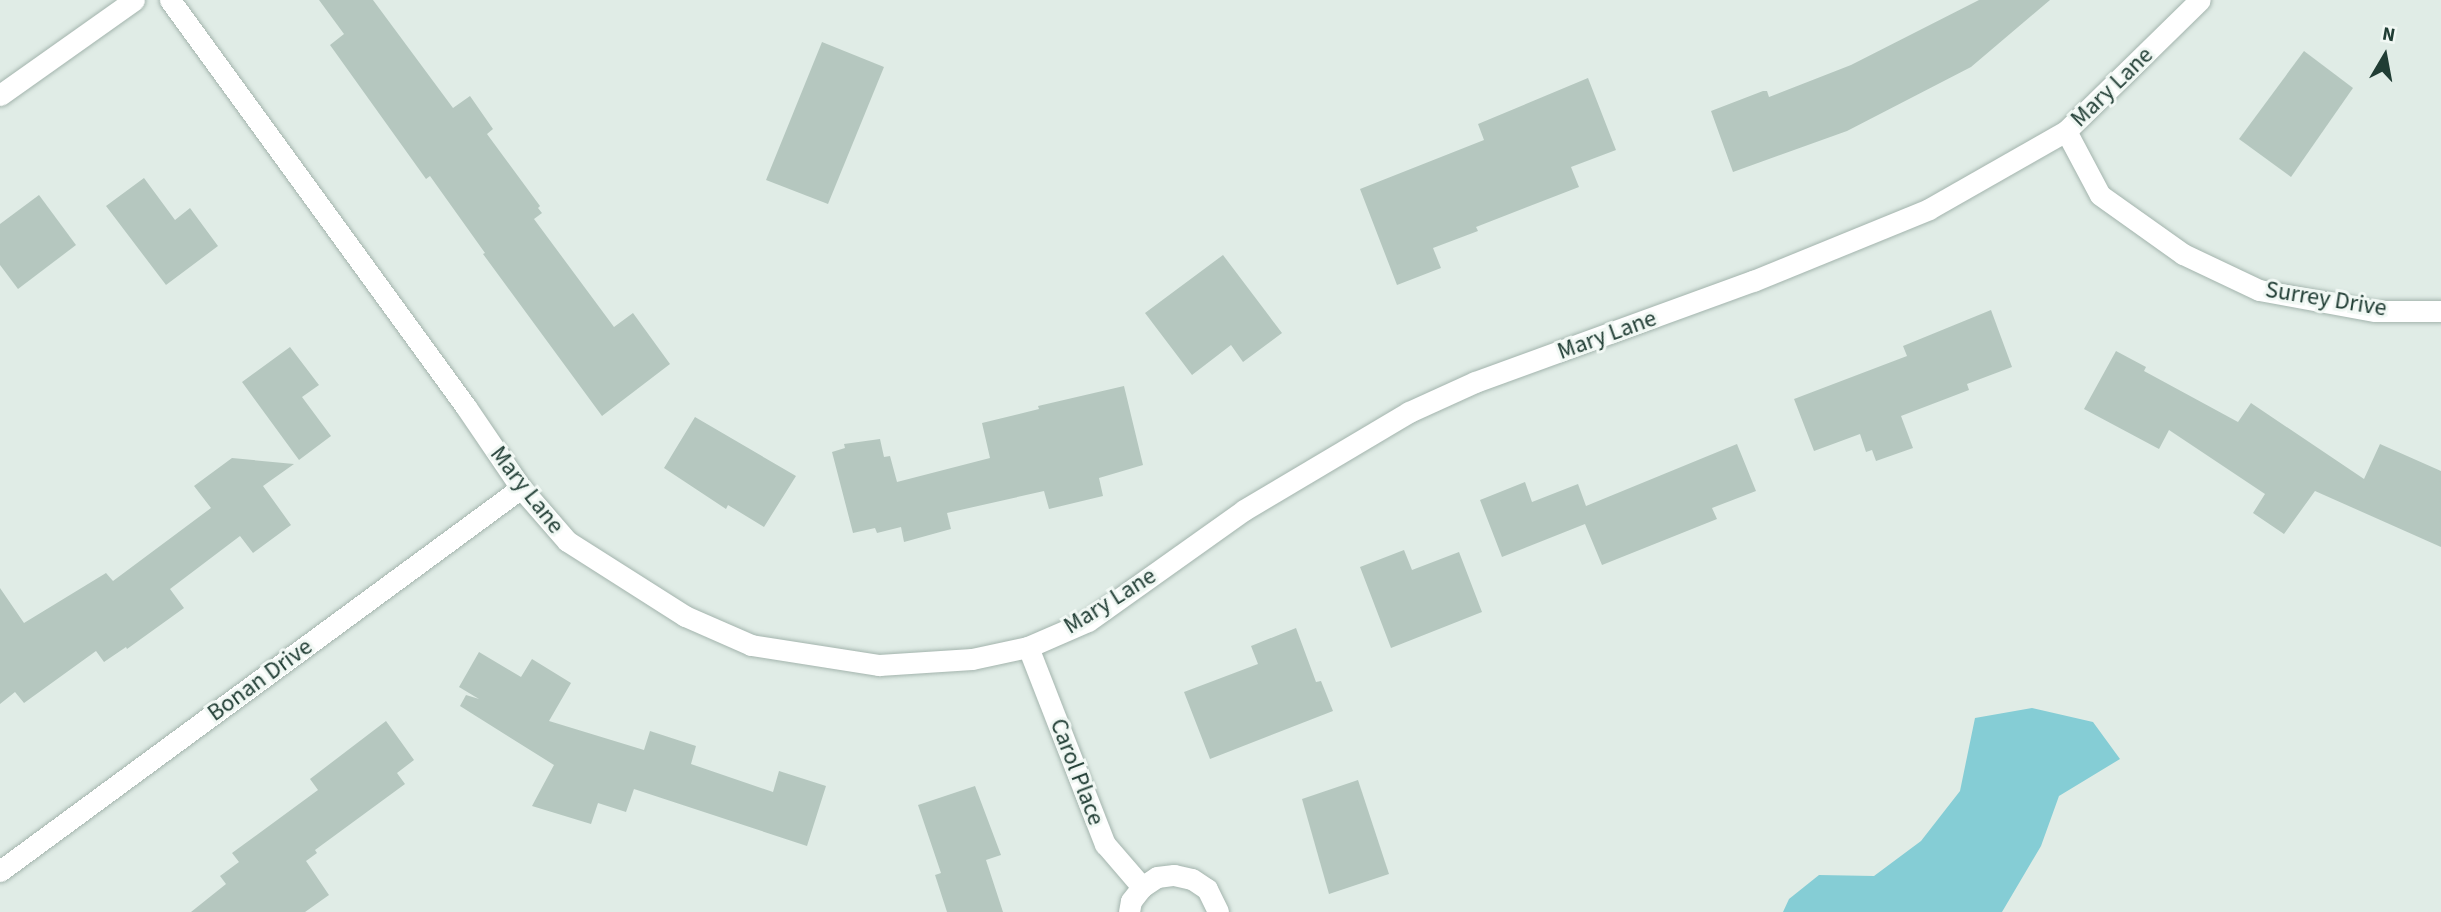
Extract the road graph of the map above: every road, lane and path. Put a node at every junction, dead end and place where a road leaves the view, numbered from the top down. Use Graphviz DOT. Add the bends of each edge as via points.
graph roads {
  1 [pos="134,0"];
  2 [pos="170,0"];
  3 [pos="2200,0"];
  4 [pos="0,95"];
  5 [pos="2066,131"];
  6 [pos="2441,311"];
  7 [pos="521,488"];
  8 [pos="1028,647"];
  9 [pos="0,871"];
  10 [pos="1142,887"];
  11 [pos="1129,912"];
  12 [pos="1218,912"];
  1 -- 4 [label="street"];
  2 -- 7 [label="street, Mary Lane"];
  3 -- 5 [label="street, Mary Lane"];
  5 -- 6 [label="street, Surrey Drive" via="2100,195 2183,254 2259,290 2375,311"];
  5 -- 8 [label="street, Mary Lane" via="1929,209 1753,281 1475,382 1409,412 1244,510 1088,621"];
  7 -- 8 [label="street, Mary Lane" via="567,541 685,616 751,645 879,665 972,659"];
  7 -- 9 [label="street, Bonan Drive"];
  8 -- 10 [label="street, Carol Place" via="1105,844"];
  10 -- 11 [label="street"];
  10 -- 12 [label="street" via="1157,877 1192,879 1207,889"];
}
